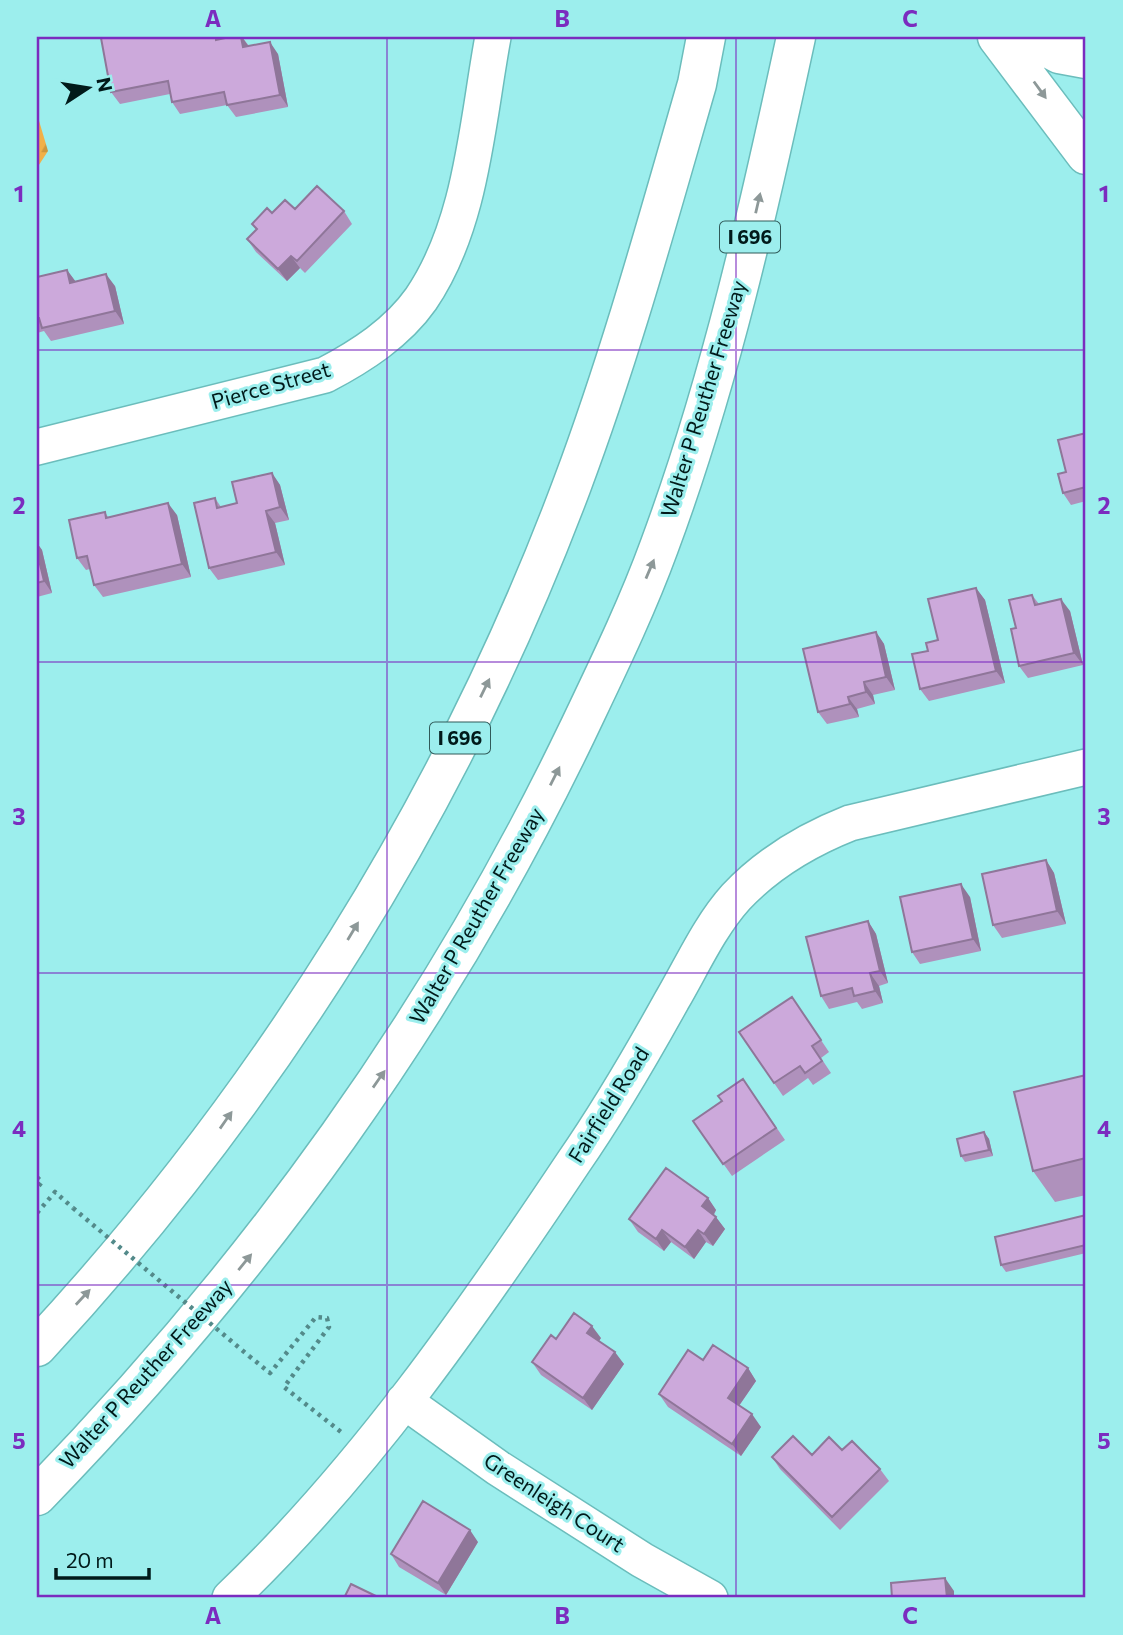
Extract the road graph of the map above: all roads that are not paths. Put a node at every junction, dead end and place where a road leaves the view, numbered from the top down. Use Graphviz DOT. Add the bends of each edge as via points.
graph roads {
  1 [pos="494,37"];
  2 [pos="706,37"];
  3 [pos="796,37"];
  4 [pos="997,37"];
  5 [pos="1027,37"];
  6 [pos="1086,59"];
  7 [pos="1086,155"];
  8 [pos="37,447"];
  9 [pos="1086,767"];
  10 [pos="37,1347"];
  11 [pos="404,1401"];
  12 [pos="37,1496"];
  13 [pos="230,1598"];
  14 [pos="710,1598"];
  1 -- 8 [label="street, Pierce Street" via="462,202 445,257 420,300 390,333 325,375"];
  10 -- 2 [label="main road, I 696, one-way" via="141,1230 279,1046 342,949 455,749 535,578 606,390 697,84"];
  12 -- 3 [label="main road, Walter P Reuther Freeway / I 696, one-way" via="186,1336 267,1236 393,1059 512,863 614,654 659,548 742,274"];
  4 -- 7 [label="main road, one-way"];
  5 -- 6 [label="main road" via="1059,54"];
  9 -- 11 [label="street, Fairfield Road" via="850,823 815,837 758,876 719,919 575,1161"];
  11 -- 13 [label="street, Fairfield Road" via="289,1537"];
  11 -- 14 [label="street, Greenleigh Court" via="498,1468"];
}
